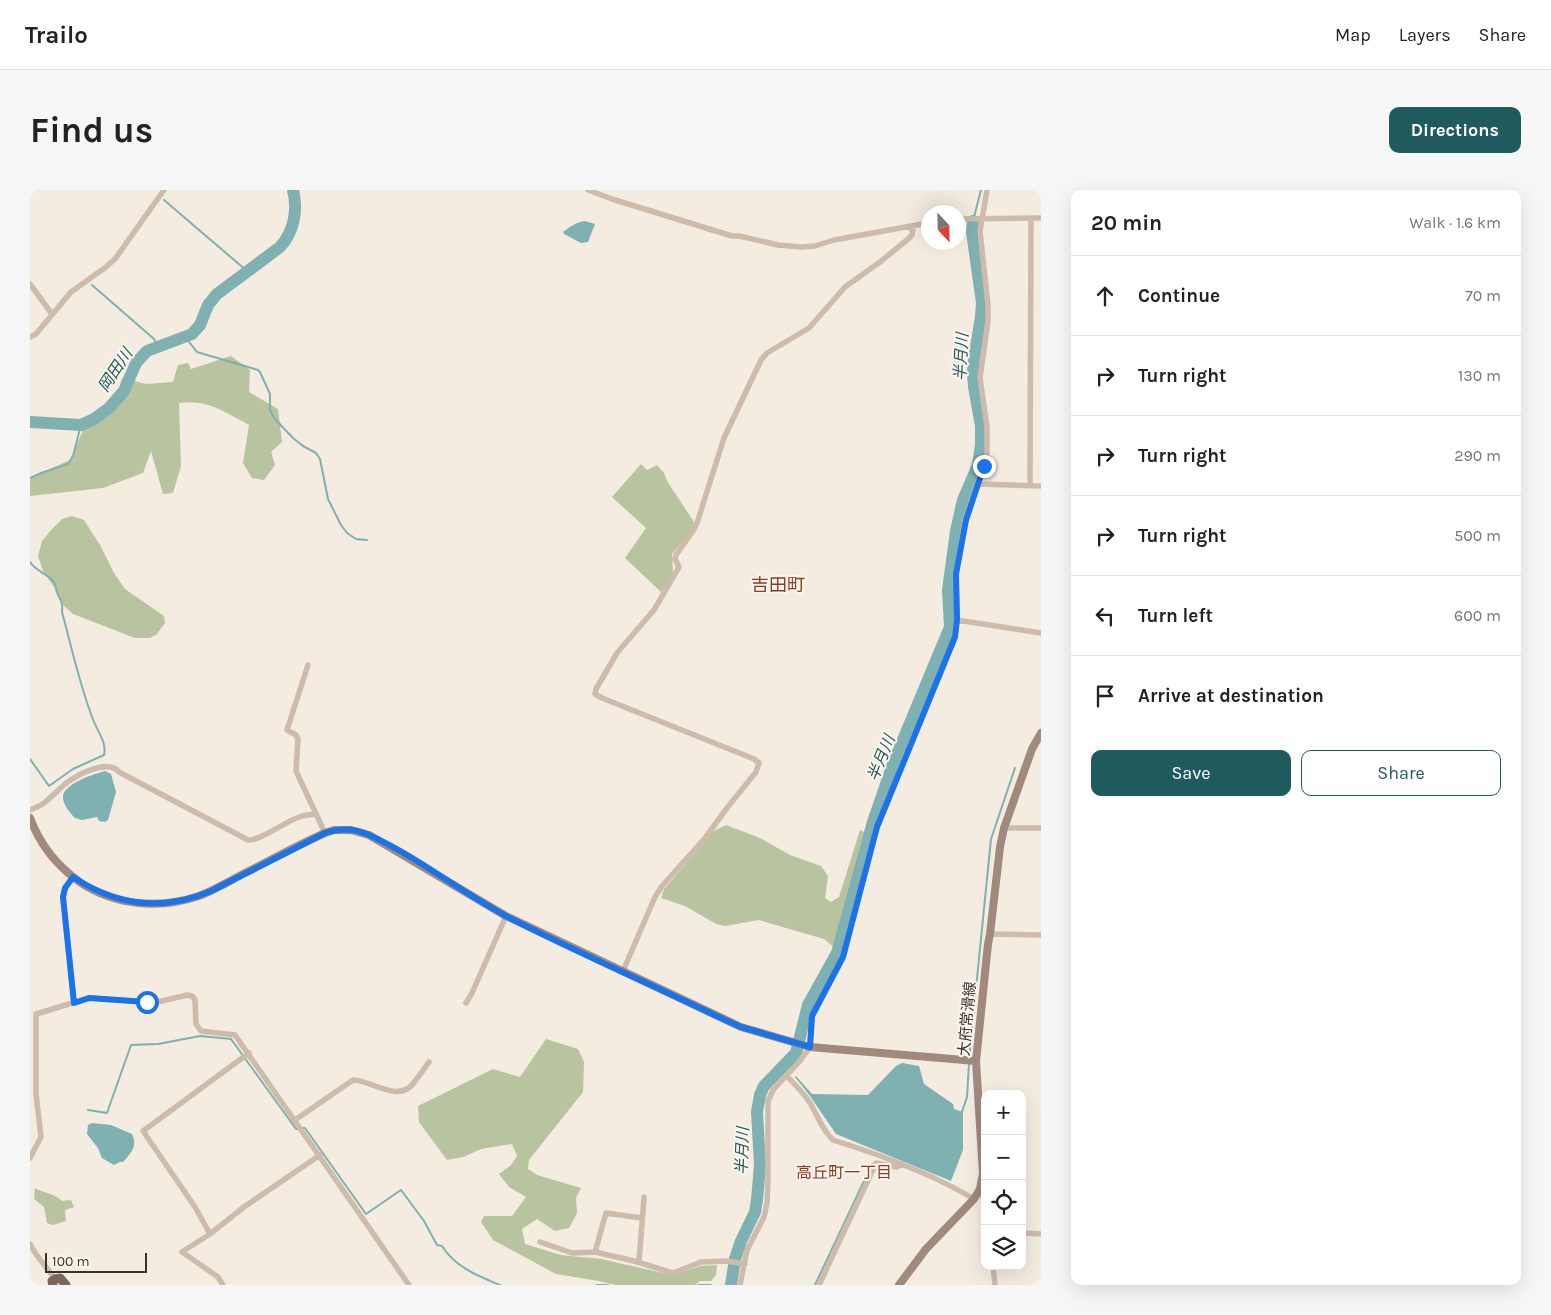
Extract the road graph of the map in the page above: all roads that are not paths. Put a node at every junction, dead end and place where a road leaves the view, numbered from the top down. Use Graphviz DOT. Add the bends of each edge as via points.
graph roads {
  1 [pos="164,190"];
  2 [pos="588,190"];
  3 [pos="987,190"];
  4 [pos="966,218"];
  5 [pos="980,218"];
  6 [pos="1031,218"];
  7 [pos="1041,218"];
  8 [pos="921,225"];
  9 [pos="914,227"];
  10 [pos="30,284"];
  11 [pos="52,314"];
  12 [pos="30,337"];
  13 [pos="978,484"];
  14 [pos="1030,486"];
  15 [pos="1041,486"];
  16 [pos="957,620"];
  17 [pos="1041,633"];
  18 [pos="308,665"];
  19 [pos="1041,734"];
  20 [pos="30,810"];
  21 [pos="315,814"];
  22 [pos="30,818"];
  23 [pos="1004,828"];
  24 [pos="1041,828"];
  25 [pos="325,833"];
  26 [pos="73,877"];
  27 [pos="506,916"];
  28 [pos="990,934"];
  29 [pos="1041,935"];
  30 [pos="623,971"];
  31 [pos="466,1002"];
  32 [pos="74,1003"];
  33 [pos="33,1036"];
  34 [pos="808,1046"];
  35 [pos="249,1054"];
  36 [pos="976,1061"];
  37 [pos="429,1062"];
  38 [pos="787,1076"];
  39 [pos="295,1120"];
  40 [pos="320,1156"];
  41 [pos="30,1158"];
  42 [pos="902,1164"];
  43 [pos="644,1197"];
  44 [pos="979,1197"];
  45 [pos="642,1218"];
  46 [pos="1026,1233"];
  47 [pos="210,1234"];
  48 [pos="1041,1234"];
  49 [pos="540,1242"];
  50 [pos="30,1244"];
  51 [pos="595,1252"];
  52 [pos="639,1262"];
  53 [pos="742,1263"];
  54 [pos="993,1270"];
  55 [pos="54,1282"];
  56 [pos="66,1285"];
  57 [pos="223,1285"];
  58 [pos="409,1285"];
  59 [pos="740,1285"];
  60 [pos="818,1285"];
  61 [pos="899,1285"];
  62 [pos="995,1285"];
  1 -- 11 [label="street" via="115,258 71,292"];
  2 -- 9 [label="street" via="732,236 787,246 815,246"];
  3 -- 5 [label="street"];
  4 -- 5 [label="street"];
  5 -- 6 [label="street"];
  5 -- 13 [label="street" via="988,313 980,378 988,445"];
  6 -- 7 [label="street"];
  6 -- 14 [label="street"];
  8 -- 9 [label="street"];
  9 -- 30 [label="street" via="907,240 845,287 809,328 761,360 724,438 697,523 676,555 679,566 654,610 616,653 596,689 595,694 602,698 759,763 756,772 705,838 662,886"];
  10 -- 11 [label="street"];
  11 -- 12 [label="street"];
  13 -- 14 [label="street"];
  13 -- 16 [label="street" via="966,520 956,574"];
  14 -- 15 [label="street"];
  16 -- 17 [label="street"];
  16 -- 34 [label="street" via="948,656 877,827 843,957 812,1016"];
  18 -- 21 [label="street" via="287,730 298,739 296,770"];
  19 -- 23 [label="street, 大府常滑線" via="1032,750"];
  20 -- 21 [label="street" via="71,779 101,766 113,766 118,772 248,840 256,840 300,816"];
  21 -- 25 [label="street"];
  22 -- 26 [label="street" via="43,846"];
  23 -- 24 [label="street"];
  23 -- 28 [label="street, 大府常滑線"];
  25 -- 26 [label="street" via="211,891 178,901 149,904 120,899 97,892"];
  25 -- 27 [label="street" via="351,830 369,834"];
  26 -- 32 [label="street" via="63,897"];
  27 -- 30 [label="street"];
  27 -- 31 [label="street"];
  28 -- 29 [label="street"];
  28 -- 36 [label="street, 大府常滑線"];
  30 -- 34 [label="street" via="741,1027"];
  32 -- 33 [label="street" via="38,1012"];
  32 -- 35 [label="street" via="89,998 147,1002 192,996 198,1028 235,1035"];
  33 -- 41 [label="street" via="41,1137"];
  34 -- 36 [label="street"];
  34 -- 38 [label="street"];
  35 -- 39 [label="street"];
  35 -- 47 [label="street" via="144,1131"];
  36 -- 44 [label="street, 大府常滑線" via="984,1174"];
  37 -- 39 [label="street" via="407,1089 395,1092 353,1080"];
  38 -- 42 [label="street" via="803,1092 833,1140"];
  38 -- 53 [label="street" via="768,1100 767,1203 764,1217"];
  39 -- 40 [label="street"];
  40 -- 47 [label="street" via="244,1206"];
  40 -- 58 [label="street"];
  42 -- 44 [label="street"];
  42 -- 60 [label="street" via="897,1167 876,1163"];
  43 -- 45 [label="street"];
  44 -- 61 [label="street" via="926,1249"];
  45 -- 51 [label="street" via="606,1213"];
  45 -- 52 [label="street"];
  46 -- 48 [label="street"];
  47 -- 57 [label="street" via="182,1252 218,1277"];
  49 -- 51 [label="street" via="572,1253"];
  50 -- 55 [label="street"];
  51 -- 52 [label="street"];
  52 -- 53 [label="street" via="672,1273 701,1262"];
  53 -- 59 [label="street"];
  54 -- 62 [label="street"];
  55 -- 56 [label="main road" via="60,1278"];
}
